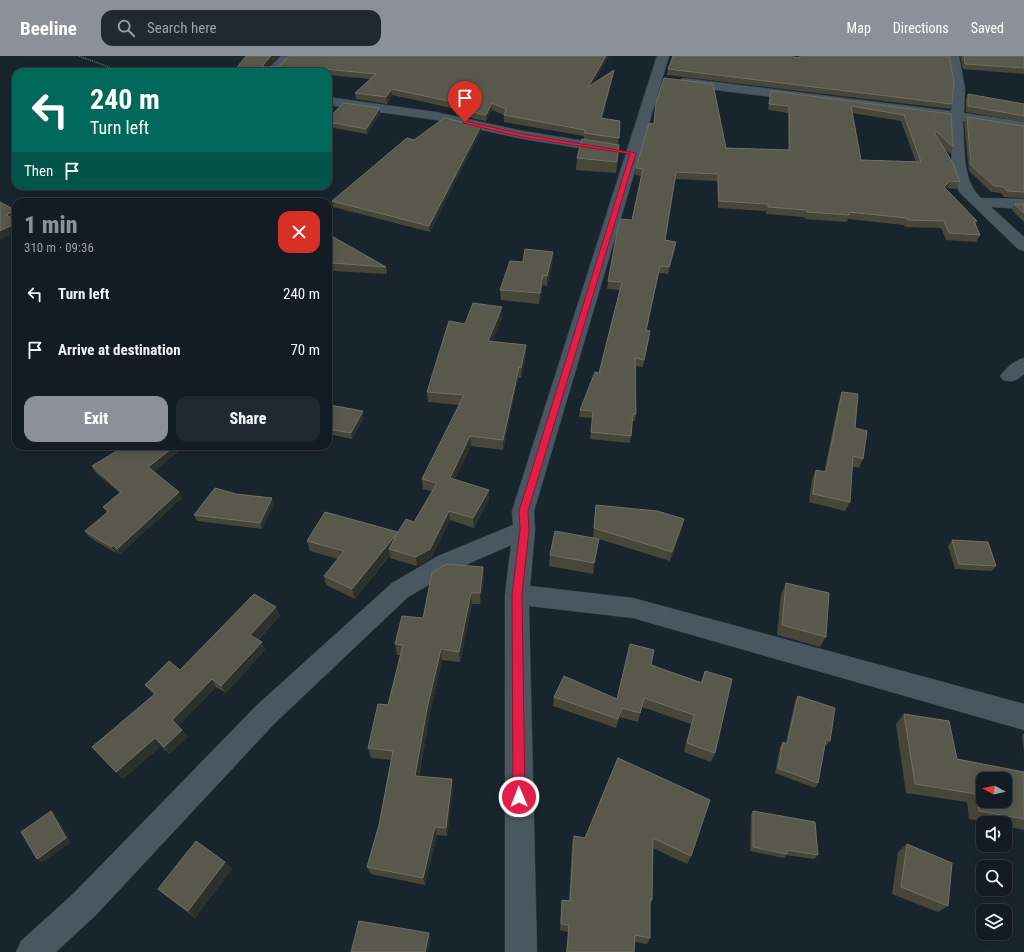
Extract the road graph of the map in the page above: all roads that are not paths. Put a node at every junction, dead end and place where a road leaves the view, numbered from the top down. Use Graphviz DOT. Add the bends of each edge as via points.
graph roads {
  1 [pos="288,56"];
  2 [pos="663,56"];
  3 [pos="953,56"];
  4 [pos="274,68"];
  5 [pos="656,80"];
  6 [pos="332,102"];
  7 [pos="957,116"];
  8 [pos="1024,126"];
  9 [pos="633,153"];
  10 [pos="977,202"];
  11 [pos="1024,204"];
  12 [pos="1024,246"];
  13 [pos="524,530"];
  14 [pos="517,595"];
  15 [pos="1024,716"];
  16 [pos="32,952"];
  17 [pos="521,952"];
  1 -- 4 [label="street"];
  2 -- 5 [label="street"];
  3 -- 7 [label="street" via="958,88"];
  5 -- 7 [label="street" via="770,91"];
  5 -- 9 [label="street"];
  6 -- 9 [label="street" via="436,116 522,135"];
  7 -- 8 [label="street"];
  7 -- 10 [label="street" via="959,171 966,192"];
  9 -- 13 [label="street" via="523,511"];
  10 -- 11 [label="street"];
  10 -- 12 [label="street"];
  13 -- 14 [label="street"];
  13 -- 16 [label="street" via="446,563 400,590 265,715 85,904"];
  14 -- 15 [label="street" via="633,608"];
  14 -- 17 [label="street"];
}
